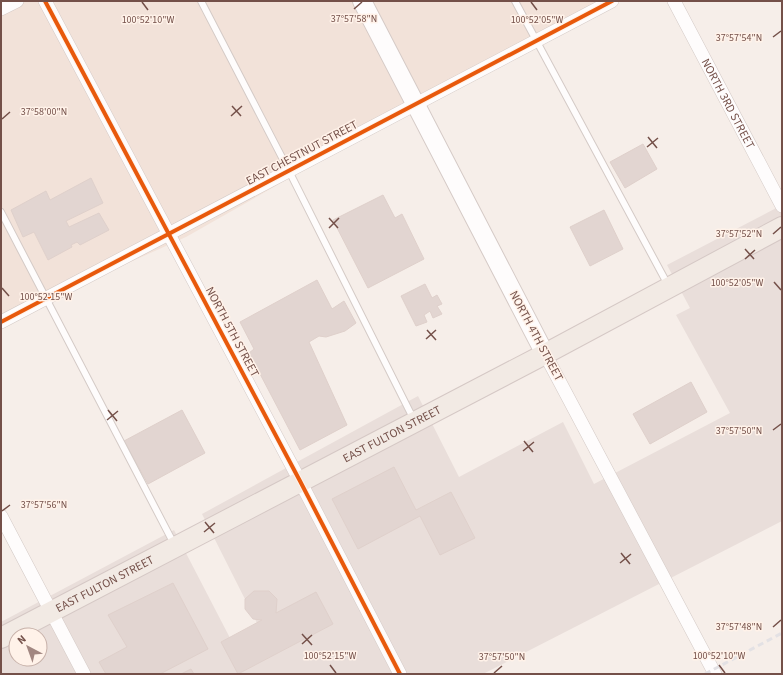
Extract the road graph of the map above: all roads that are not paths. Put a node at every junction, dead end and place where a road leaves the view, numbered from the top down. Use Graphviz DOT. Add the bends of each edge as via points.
graph roads {
  1 [pos="17,1"];
  2 [pos="45,1"];
  3 [pos="201,1"];
  4 [pos="362,1"];
  5 [pos="514,1"];
  6 [pos="612,1"];
  7 [pos="674,1"];
  8 [pos="1,9"];
  9 [pos="535,41"];
  10 [pos="416,104"];
  11 [pos="289,171"];
  12 [pos="782,206"];
  13 [pos="1,212"];
  14 [pos="782,227"];
  15 [pos="168,234"];
  16 [pos="669,287"];
  17 [pos="45,299"];
  18 [pos="1,322"];
  19 [pos="545,354"];
  20 [pos="415,422"];
  21 [pos="300,481"];
  22 [pos="1,516"];
  23 [pos="175,546"];
  24 [pos="51,611"];
  25 [pos="1,638"];
  26 [pos="714,672"];
  27 [pos="84,674"];
  28 [pos="400,674"];
  1 -- 8 [label="street"];
  2 -- 15 [label="street, NORTH 5TH STREET"];
  3 -- 11 [label="lane"];
  4 -- 10 [label="main road, NORTH 4TH STREET"];
  5 -- 9 [label="lane"];
  6 -- 9 [label="street, EAST CHESTNUT STREET"];
  7 -- 12 [label="street, NORTH 3RD STREET"];
  9 -- 10 [label="street, EAST CHESTNUT STREET"];
  9 -- 16 [label="lane"];
  10 -- 11 [label="street, EAST CHESTNUT STREET"];
  10 -- 19 [label="main road, NORTH 4TH STREET"];
  11 -- 15 [label="street, EAST CHESTNUT STREET"];
  11 -- 20 [label="lane"];
  13 -- 17 [label="lane"];
  14 -- 16 [label="main road, EAST FULTON STREET"];
  15 -- 17 [label="street, EAST CHESTNUT STREET"];
  15 -- 21 [label="street, NORTH 5TH STREET"];
  16 -- 19 [label="main road, EAST FULTON STREET"];
  17 -- 18 [label="street, EAST CHESTNUT STREET"];
  17 -- 23 [label="lane"];
  19 -- 20 [label="main road, EAST FULTON STREET"];
  19 -- 26 [label="street, NORTH 4TH STREET"];
  20 -- 21 [label="main road, EAST FULTON STREET"];
  21 -- 23 [label="main road, EAST FULTON STREET"];
  21 -- 28 [label="street, NORTH 5TH STREET"];
  22 -- 24 [label="street"];
  23 -- 24 [label="main road, EAST FULTON STREET"];
  24 -- 25 [label="main road, EAST FULTON STREET"];
  24 -- 27 [label="street"];
}
